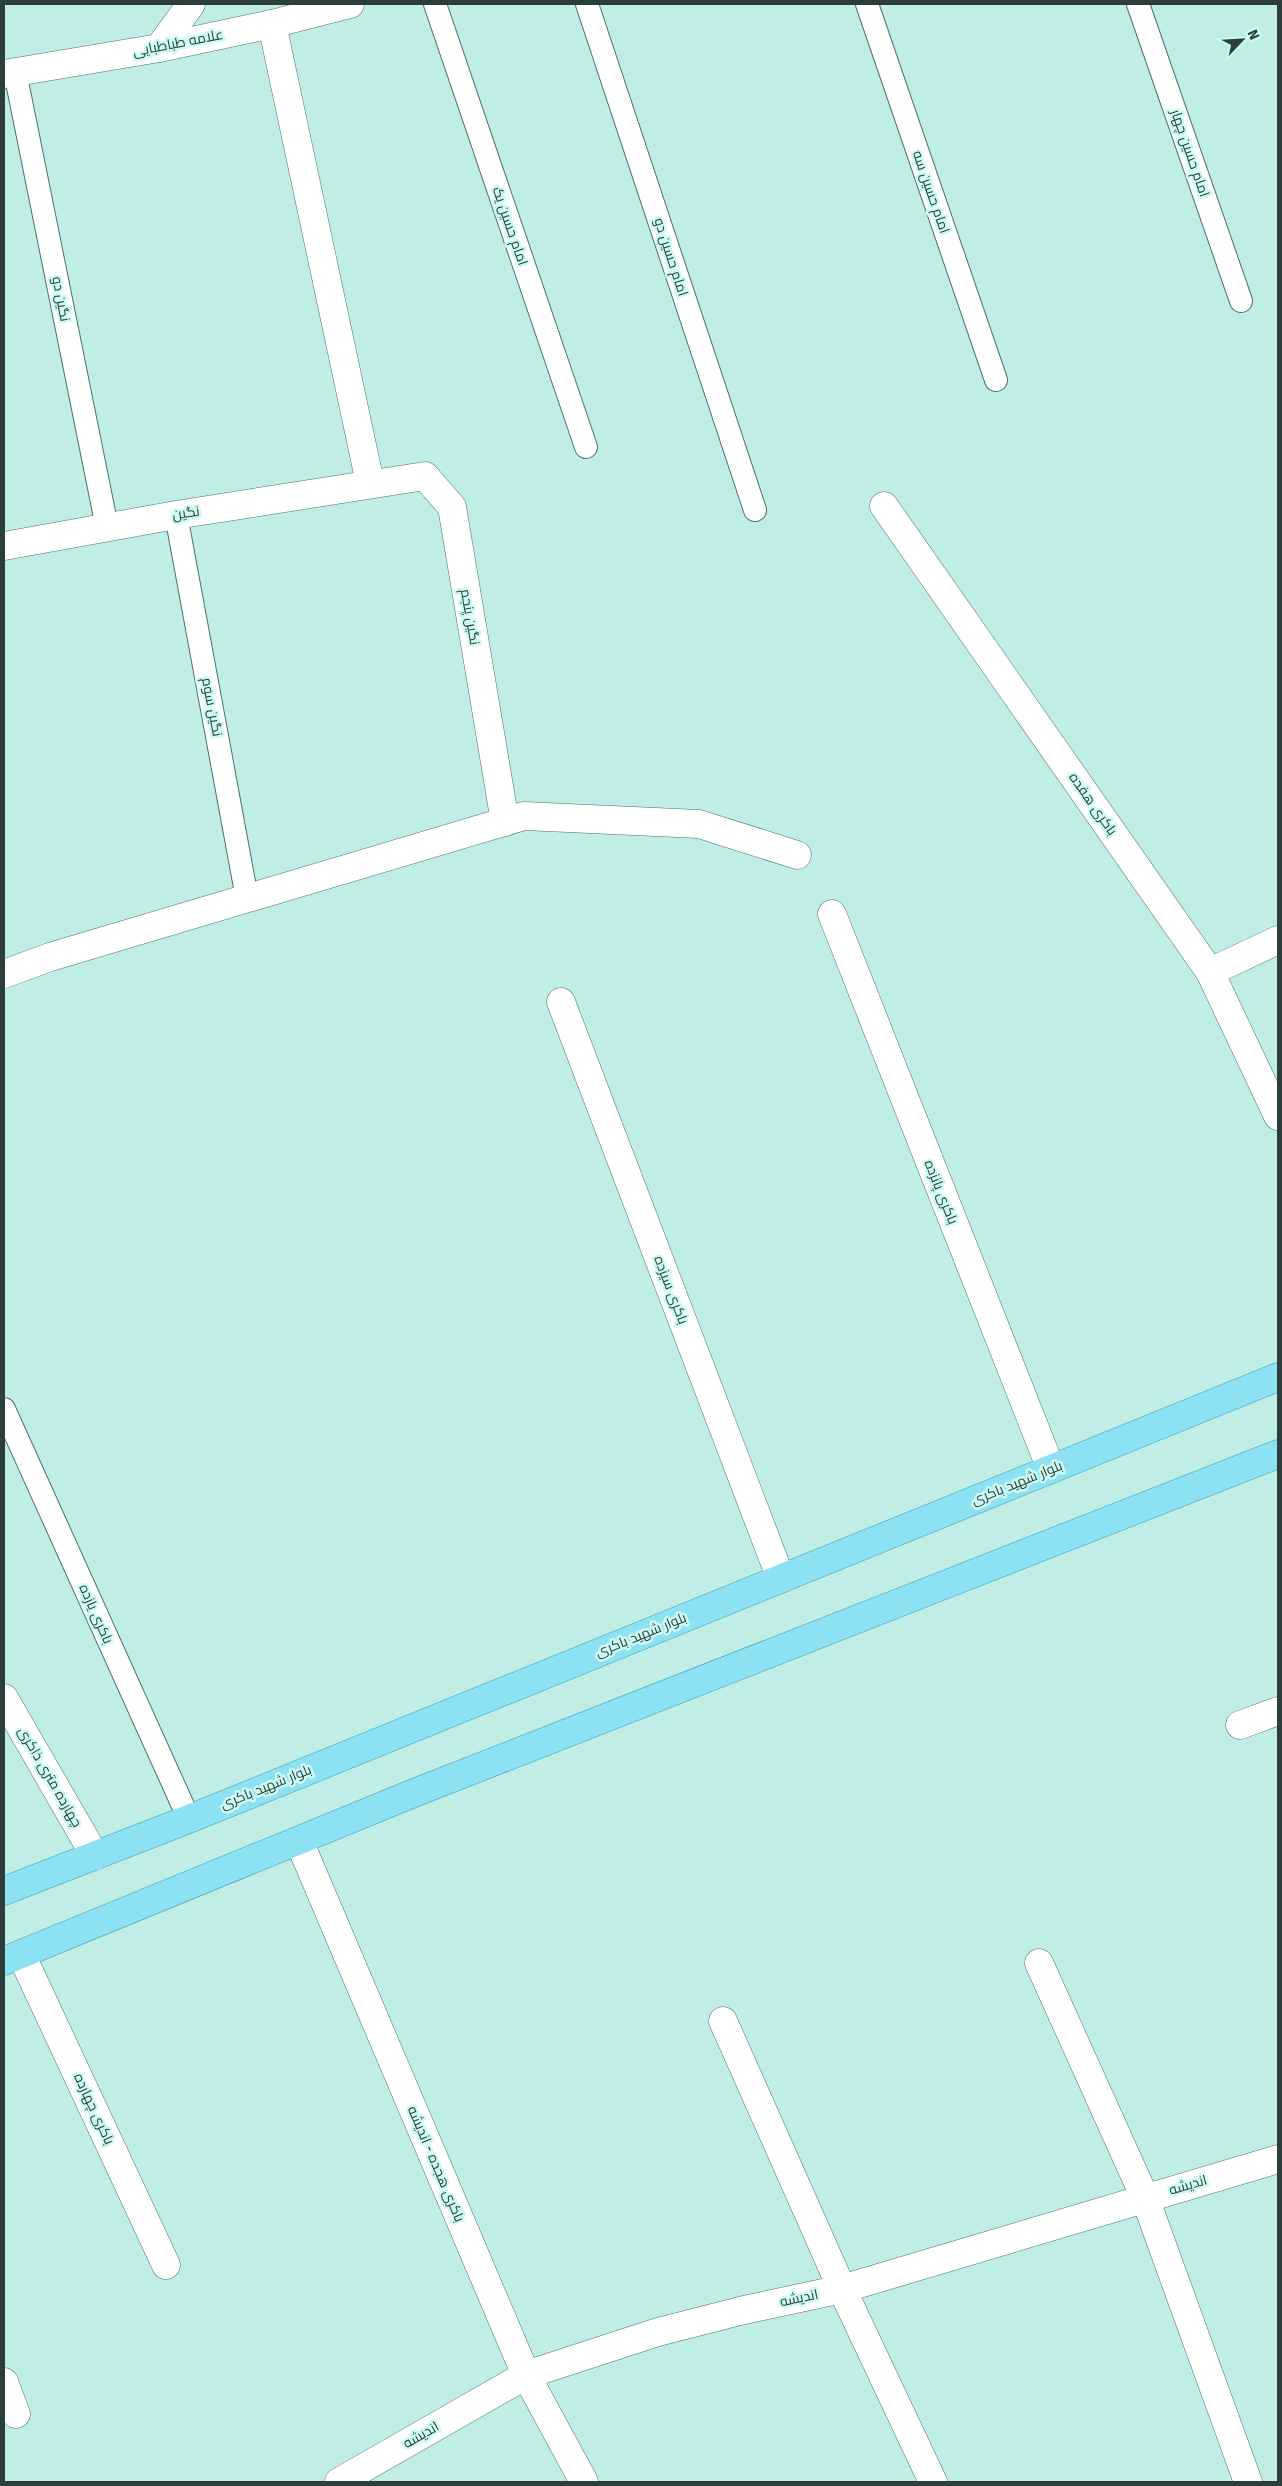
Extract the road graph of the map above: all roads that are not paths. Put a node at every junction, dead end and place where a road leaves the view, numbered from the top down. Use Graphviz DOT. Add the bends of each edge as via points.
graph roads {
  1 [pos="191,4"];
  2 [pos="350,4"];
  3 [pos="435,4"];
  4 [pos="587,4"];
  5 [pos="867,4"];
  6 [pos="1138,4"];
  7 [pos="272,24"];
  8 [pos="159,48"];
  9 [pos="9,73"];
  10 [pos="1241,301"];
  11 [pos="996,380"];
  12 [pos="586,448"];
  13 [pos="370,483"];
  14 [pos="884,506"];
  15 [pos="755,510"];
  16 [pos="176,515"];
  17 [pos="107,527"];
  18 [pos="4,546"];
  19 [pos="505,822"];
  20 [pos="797,855"];
  21 [pos="247,898"];
  22 [pos="832,914"];
  23 [pos="1278,940"];
  24 [pos="1210,972"];
  25 [pos="4,974"];
  26 [pos="561,1002"];
  27 [pos="1278,1116"];
  28 [pos="1278,1377"];
  29 [pos="4,1409"];
  30 [pos="1278,1454"];
  31 [pos="1051,1469"];
  32 [pos="781,1579"];
  33 [pos="4,1698"];
  34 [pos="1278,1711"];
  35 [pos="1240,1725"];
  36 [pos="189,1818"];
  37 [pos="299,1841"];
  38 [pos="95,1856"];
  39 [pos="4,1891"];
  40 [pos="12,1958"];
  41 [pos="1039,1963"];
  42 [pos="723,2021"];
  43 [pos="1278,2159"];
  44 [pos="1144,2198"];
  45 [pos="166,2265"];
  46 [pos="842,2289"];
  47 [pos="526,2375"];
  48 [pos="4,2382"];
  49 [pos="16,2414"];
  50 [pos="339,2482"];
  51 [pos="584,2482"];
  52 [pos="933,2482"];
  53 [pos="1248,2482"];
  1 -- 8 [label="street"];
  2 -- 7 [label="street, علامه طباطبایی"];
  3 -- 12 [label="lane, امام حسین یک"];
  4 -- 15 [label="lane, امام حسین دو"];
  5 -- 11 [label="lane, امام حسین سه"];
  6 -- 10 [label="lane, امام حسین چهار"];
  7 -- 8 [label="street, علامه طباطبایی"];
  7 -- 13 [label="street"];
  8 -- 9 [label="street, علامه طباطبایی"];
  9 -- 17 [label="lane, نگین دو"];
  13 -- 16 [label="street, نگین"];
  13 -- 19 [label="street, نگین پنجم" via="425,476 452,507"];
  14 -- 24 [label="street, باکری هفده"];
  16 -- 17 [label="street, نگین"];
  16 -- 21 [label="lane, نگین سوم"];
  17 -- 18 [label="street, نگین"];
  19 -- 20 [label="street" via="524,816 699,824"];
  19 -- 21 [label="street"];
  21 -- 25 [label="street"];
  22 -- 31 [label="street, باکری پانزده"];
  23 -- 24 [label="street"];
  24 -- 27 [label="street, باکری هفده"];
  26 -- 32 [label="street, باکری سیزده"];
  28 -- 31 [label="main road, بلوار شهید باکری"];
  29 -- 36 [label="lane, باکری یازده"];
  30 -- 37 [label="main road"];
  31 -- 32 [label="main road, بلوار شهید باکری"];
  32 -- 36 [label="main road, بلوار شهید باکری"];
  33 -- 38 [label="street, چهارده متری ذاکری"];
  34 -- 35 [label="street"];
  36 -- 38 [label="main road, بلوار شهید باکری"];
  37 -- 40 [label="main road"];
  37 -- 47 [label="street, باکری هجده - اندیشه"];
  38 -- 39 [label="main road, بلوار شهید باکری"];
  40 -- 45 [label="street, باکری چهارده"];
  41 -- 44 [label="street"];
  42 -- 46 [label="street"];
  43 -- 44 [label="street, اندیشه"];
  44 -- 46 [label="street, اندیشه"];
  44 -- 53 [label="street"];
  46 -- 47 [label="street, اندیشه" via="658,2332"];
  46 -- 52 [label="street"];
  47 -- 50 [label="street, اندیشه"];
  47 -- 51 [label="street, باکری هجده - اندیشه"];
  48 -- 49 [label="street"];
}
